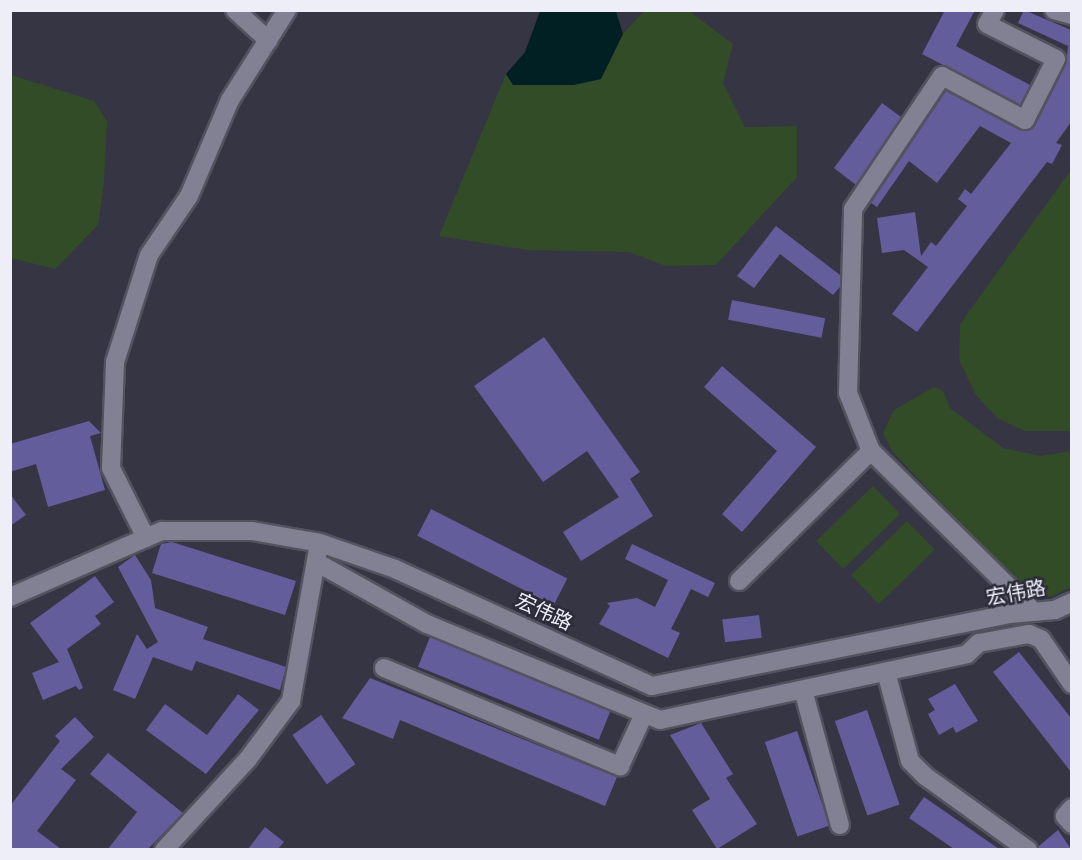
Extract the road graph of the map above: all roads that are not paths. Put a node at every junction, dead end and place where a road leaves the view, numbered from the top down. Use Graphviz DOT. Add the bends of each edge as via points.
graph roads {
  1 [pos="235,10"];
  2 [pos="287,10"];
  3 [pos="995,10"];
  4 [pos="1054,10"];
  5 [pos="1071,15"];
  6 [pos="268,40"];
  7 [pos="871,450"];
  8 [pos="146,538"];
  9 [pos="320,543"];
  10 [pos="316,562"];
  11 [pos="739,581"];
  12 [pos="10,597"];
  13 [pos="1071,602"];
  14 [pos="1034,612"];
  15 [pos="384,668"];
  16 [pos="886,672"];
  17 [pos="1071,684"];
  18 [pos="803,690"];
  19 [pos="644,714"];
  20 [pos="1071,808"];
  21 [pos="1071,824"];
  22 [pos="840,825"];
  23 [pos="164,849"];
  24 [pos="1028,849"];
  1 -- 6 [label="street"];
  2 -- 6 [label="street"];
  3 -- 7 [label="street" via="987,24 1056,59 1025,120 942,76 853,209 848,393"];
  4 -- 5 [label="street"];
  6 -- 8 [label="street" via="230,100 189,196 148,255 115,362 111,468"];
  7 -- 11 [label="street"];
  7 -- 14 [label="street"];
  8 -- 9 [label="street, 宏伟路" via="162,531 252,531"];
  8 -- 12 [label="street, 宏伟路"];
  9 -- 10 [label="street"];
  9 -- 14 [label="street, 宏伟路" via="395,569 652,686"];
  10 -- 19 [label="street" via="427,624"];
  10 -- 23 [label="street" via="291,701 248,759"];
  13 -- 14 [label="street, 宏伟路" via="1055,610"];
  15 -- 19 [label="street" via="620,765"];
  16 -- 17 [label="street" via="967,654 979,644 1029,634 1041,639"];
  16 -- 18 [label="street"];
  16 -- 24 [label="street" via="910,761 925,776"];
  18 -- 19 [label="street" via="660,720"];
  18 -- 22 [label="street"];
  20 -- 21 [label="street" via="1065,816"];
}
